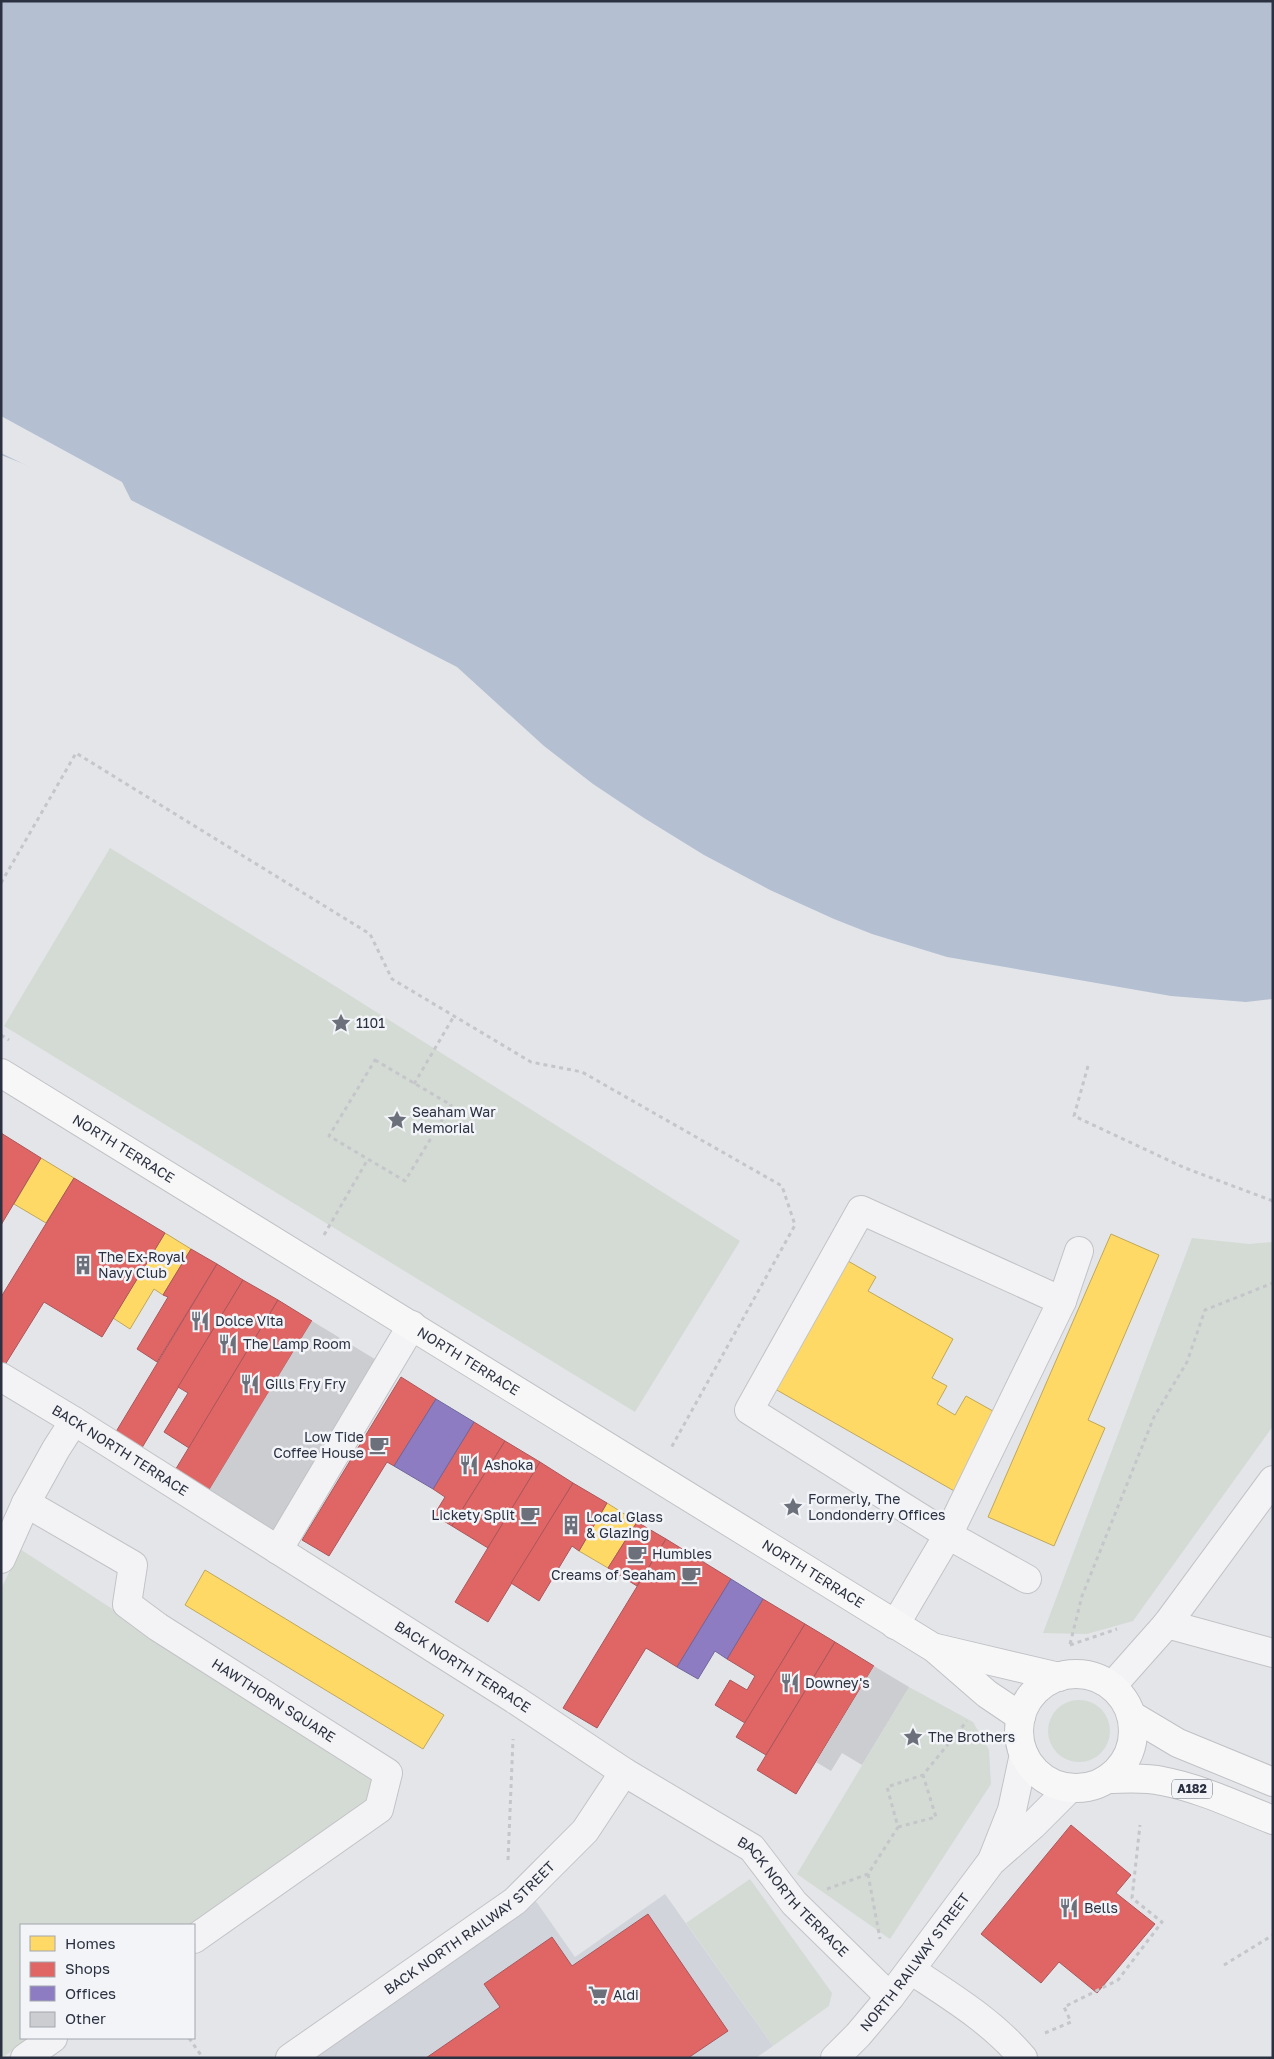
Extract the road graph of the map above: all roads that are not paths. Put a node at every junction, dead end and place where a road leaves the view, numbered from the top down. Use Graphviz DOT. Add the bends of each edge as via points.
graph roads {
  1 [pos="1,1073"];
  2 [pos="1079,1251"];
  3 [pos="1062,1301"];
  4 [pos="412,1325"];
  5 [pos="1,1378"];
  6 [pos="74,1421"];
  7 [pos="1269,1492"];
  8 [pos="26,1503"];
  9 [pos="948,1535"];
  10 [pos="278,1550"];
  11 [pos="1,1559"];
  12 [pos="1027,1580"];
  13 [pos="1167,1624"];
  14 [pos="895,1625"];
  15 [pos="934,1648"];
  16 [pos="1273,1653"];
  17 [pos="1059,1677"];
  18 [pos="1112,1686"];
  19 [pos="1132,1715"];
  20 [pos="1021,1717"];
  21 [pos="1024,1754"];
  22 [pos="624,1772"];
  23 [pos="1107,1779"];
  24 [pos="1273,1782"];
  25 [pos="1070,1788"];
  26 [pos="1273,1820"];
  27 [pos="991,1862"];
  28 [pos="195,1938"];
  29 [pos="911,1970"];
  30 [pos="890,1997"];
  31 [pos="52,2039"];
  32 [pos="25,2058"];
  33 [pos="290,2058"];
  34 [pos="835,2058"];
  35 [pos="1023,2058"];
  1 -- 4 [label="main road, NORTH TERRACE"];
  2 -- 3 [label="street"];
  3 -- 9 [label="street"];
  3 -- 9 [label="street" via="861,1210 749,1410"];
  4 -- 10 [label="street"];
  4 -- 14 [label="main road, NORTH TERRACE"];
  5 -- 6 [label="street, BACK NORTH TERRACE"];
  6 -- 8 [label="street"];
  6 -- 10 [label="street, BACK NORTH TERRACE"];
  7 -- 13 [label="street"];
  8 -- 11 [label="street"];
  8 -- 28 [label="street, HAWTHORN SQUARE" via="133,1565 127,1604 158,1628 388,1774 379,1809"];
  9 -- 12 [label="street"];
  9 -- 14 [label="street"];
  10 -- 22 [label="street, BACK NORTH TERRACE" via="514,1698"];
  13 -- 16 [label="street"];
  13 -- 18 [label="street"];
  14 -- 15 [label="main road, NORTH TERRACE"];
  15 -- 17 [label="main road, NORTH TERRACE"];
  15 -- 20 [label="main road, NORTH TERRACE" via="987,1694"];
  17 -- 18 [label="main road" via="1077,1674 1096,1677"];
  17 -- 20 [label="main road" via="1042,1685 1029,1699"];
  18 -- 19 [label="main road"];
  19 -- 23 [label="main road" via="1134,1733 1130,1751 1122,1766"];
  19 -- 24 [label="main road, A182" via="1178,1743"];
  20 -- 21 [label="main road" via="1019,1735"];
  21 -- 25 [label="main road" via="1034,1770 1051,1783"];
  21 -- 27 [label="street, NORTH RAILWAY STREET" via="1012,1810"];
  22 -- 30 [label="street, BACK NORTH TERRACE" via="752,1848 794,1903"];
  22 -- 33 [label="street, BACK NORTH RAILWAY STREET" via="585,1831 515,1901"];
  23 -- 25 [label="main road" via="1090,1787"];
  23 -- 26 [label="main road, A182" via="1161,1781 1192,1789"];
  25 -- 27 [label="street, NORTH RAILWAY STREET"];
  27 -- 29 [label="street, NORTH RAILWAY STREET"];
  29 -- 30 [label="street, NORTH RAILWAY STREET"];
  29 -- 35 [label="street" via="977,2014"];
  30 -- 34 [label="street, NORTH RAILWAY STREET"];
  31 -- 32 [label="street"];
}
